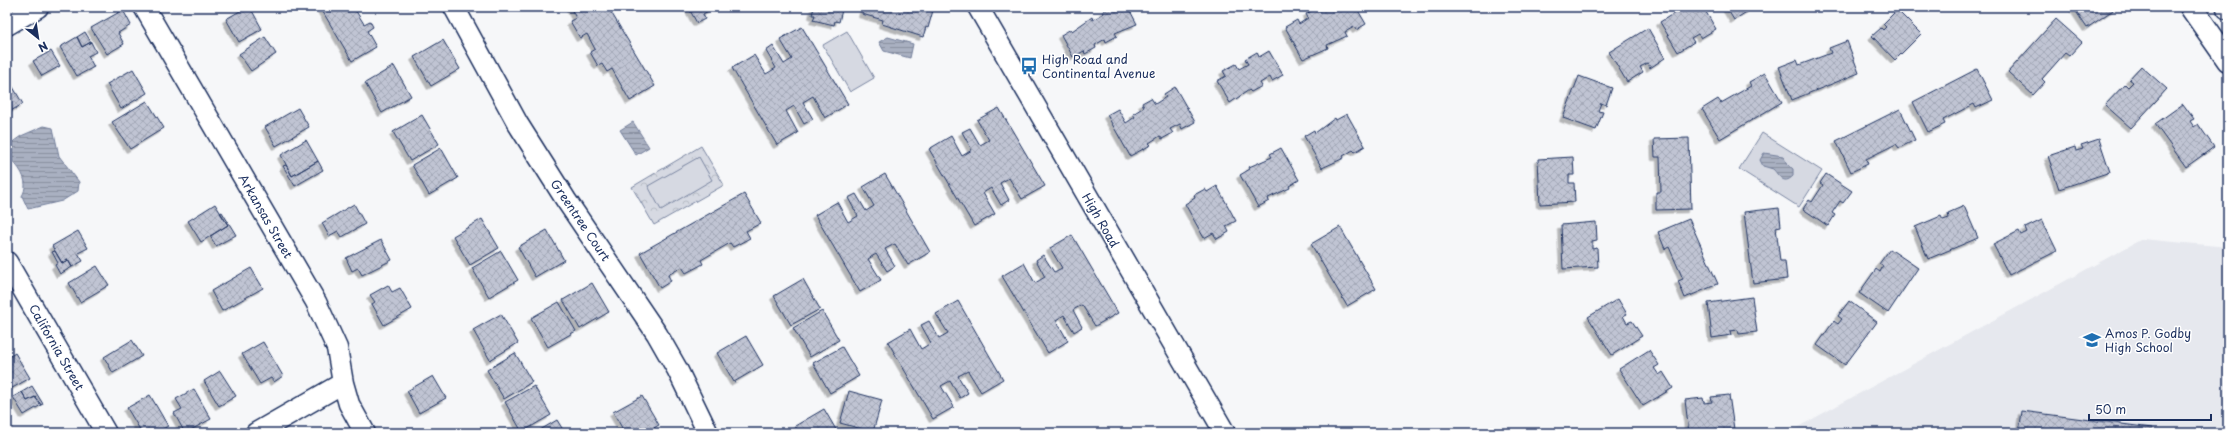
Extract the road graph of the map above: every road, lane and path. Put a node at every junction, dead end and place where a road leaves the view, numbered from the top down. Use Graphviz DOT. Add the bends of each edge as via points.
graph roads {
  1 [pos="38,7"];
  2 [pos="144,7"];
  3 [pos="454,7"];
  4 [pos="978,7"];
  5 [pos="2191,7"];
  6 [pos="7,25"];
  7 [pos="2228,60"];
  8 [pos="7,262"];
  9 [pos="343,383"];
  10 [pos="106,433"];
  11 [pos="256,433"];
  12 [pos="365,433"];
  13 [pos="708,433"];
  14 [pos="1225,433"];
  1 -- 6 [label="street"];
  2 -- 9 [label="street, Arkansas Street" via="316,302 337,348"];
  3 -- 13 [label="street, Greentree Court" via="518,124 657,334"];
  4 -- 14 [label="street, High Road"];
  5 -- 7 [label="main road"];
  8 -- 10 [label="street, California Street"];
  9 -- 11 [label="street"];
  9 -- 12 [label="street, Arkansas Street" via="349,404"];
}
